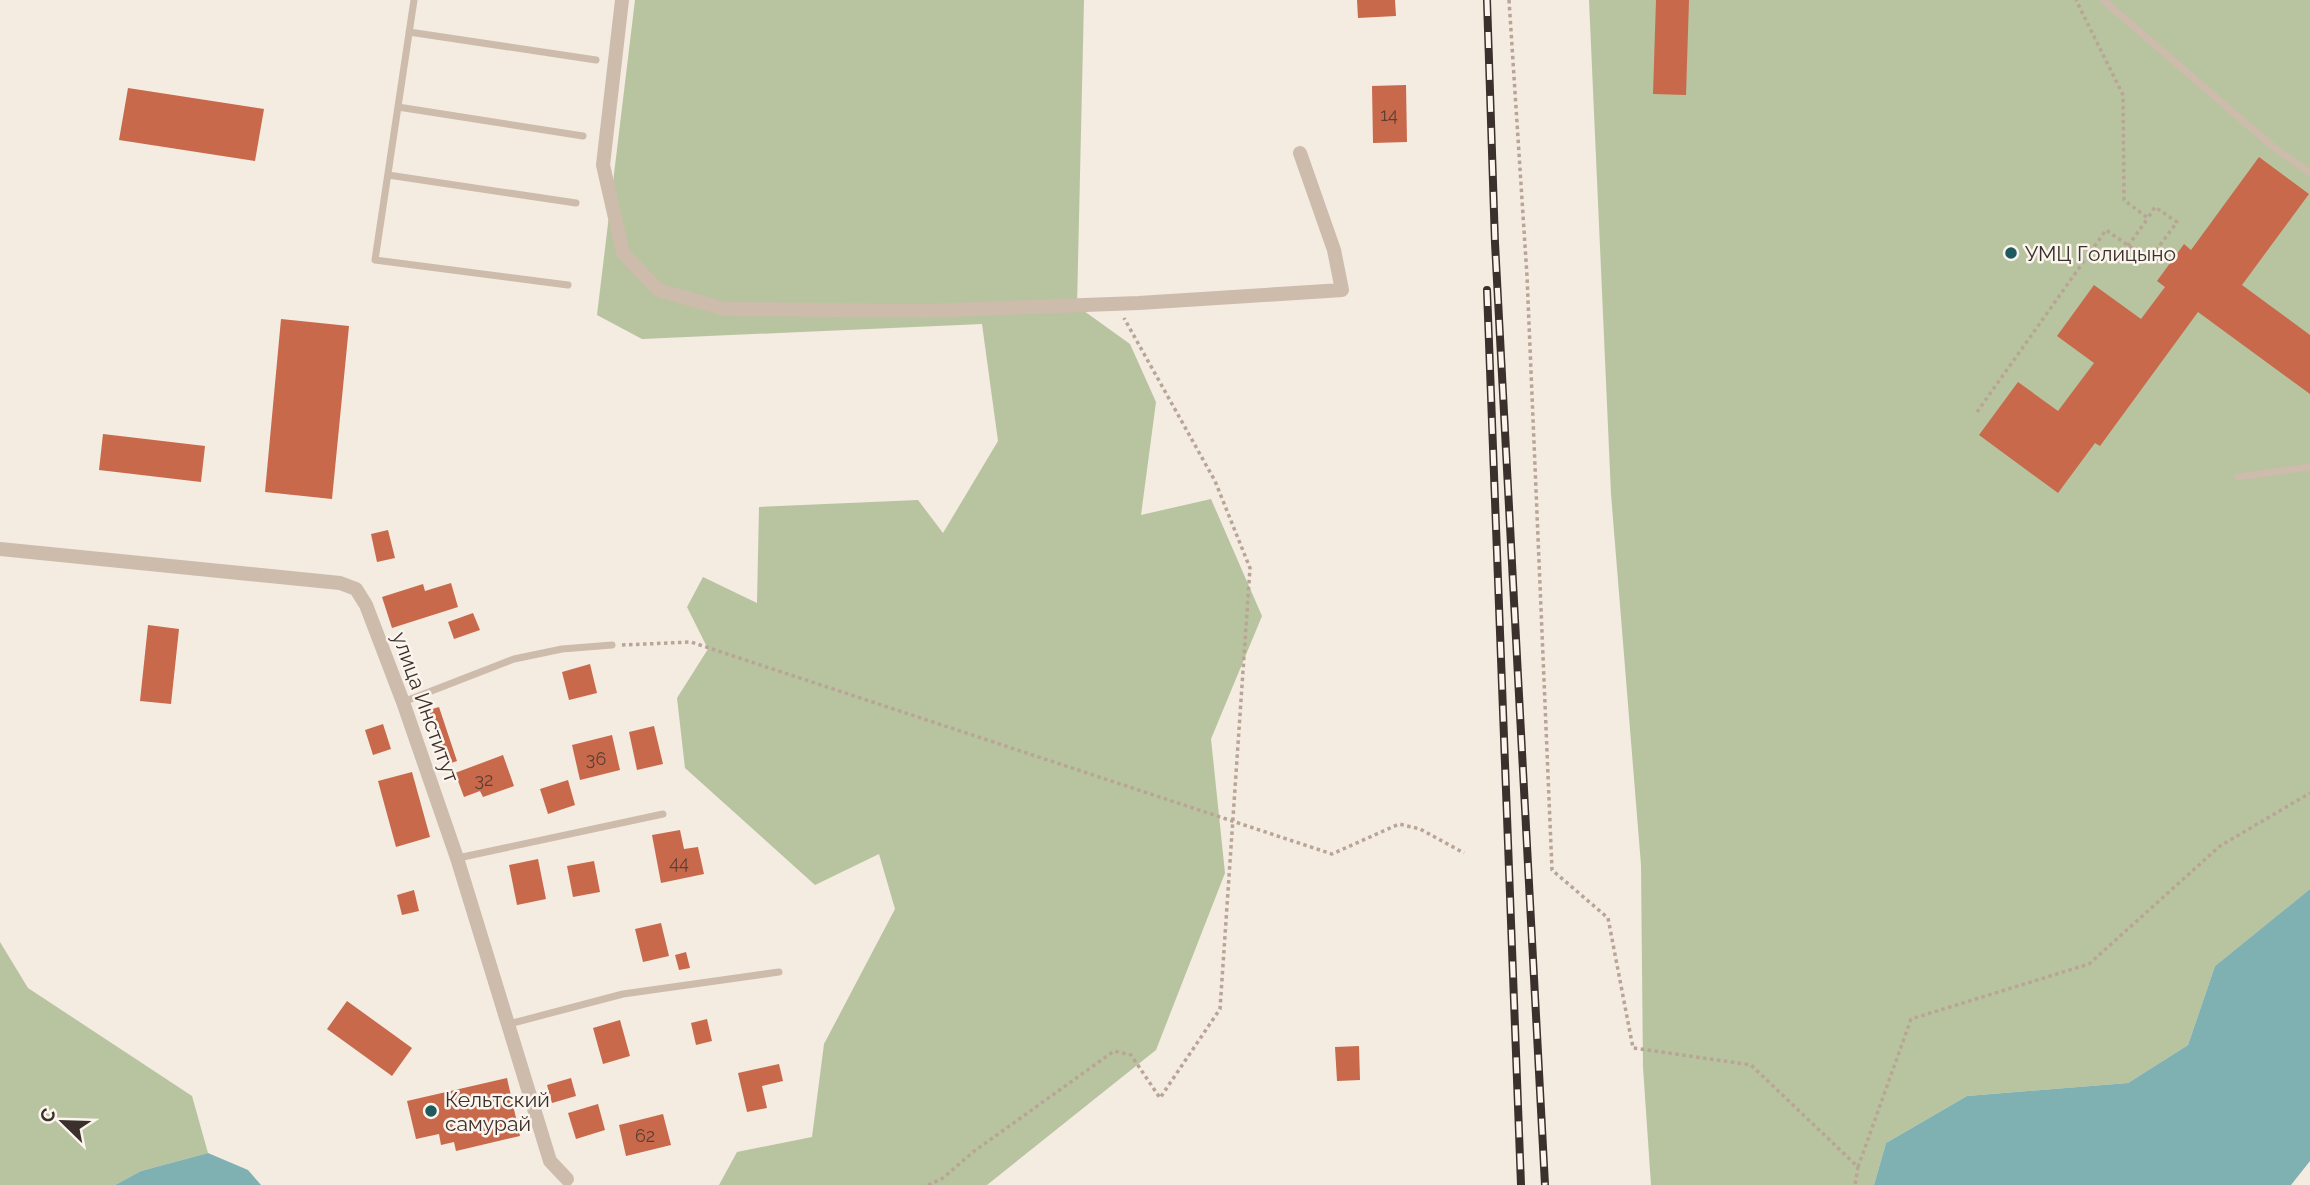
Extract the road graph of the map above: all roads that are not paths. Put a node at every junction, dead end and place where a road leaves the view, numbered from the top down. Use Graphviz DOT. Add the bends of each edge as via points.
graph roads {
  1 [pos="414,0"];
  2 [pos="622,0"];
  3 [pos="2103,0"];
  4 [pos="409,32"];
  5 [pos="596,60"];
  6 [pos="398,107"];
  7 [pos="583,136"];
  8 [pos="1300,153"];
  9 [pos="2310,173"];
  10 [pos="388,175"];
  11 [pos="576,203"];
  12 [pos="568,285"];
  13 [pos="2310,467"];
  14 [pos="2238,477"];
  15 [pos="0,549"];
  16 [pos="612,645"];
  17 [pos="403,702"];
  18 [pos="663,814"];
  19 [pos="457,858"];
  20 [pos="779,972"];
  21 [pos="509,1024"];
  22 [pos="567,1179"];
  1 -- 4 [label="lane"];
  2 -- 8 [label="street" via="603,165 623,253 658,290 725,310 924,311 1342,290 1334,250"];
  3 -- 9 [label="lane" via="2271,145"];
  4 -- 5 [label="lane"];
  4 -- 6 [label="lane"];
  6 -- 7 [label="lane"];
  6 -- 10 [label="lane"];
  10 -- 11 [label="lane"];
  10 -- 12 [label="lane" via="375,260"];
  13 -- 14 [label="lane"];
  15 -- 17 [label="street, улица Институт" via="340,583 356,589"];
  16 -- 17 [label="lane" via="514,659"];
  17 -- 19 [label="street, улица Институт"];
  18 -- 19 [label="lane"];
  19 -- 21 [label="street, улица Институт"];
  20 -- 21 [label="lane" via="623,994"];
  21 -- 22 [label="street, улица Институт" via="550,1161"];
}
